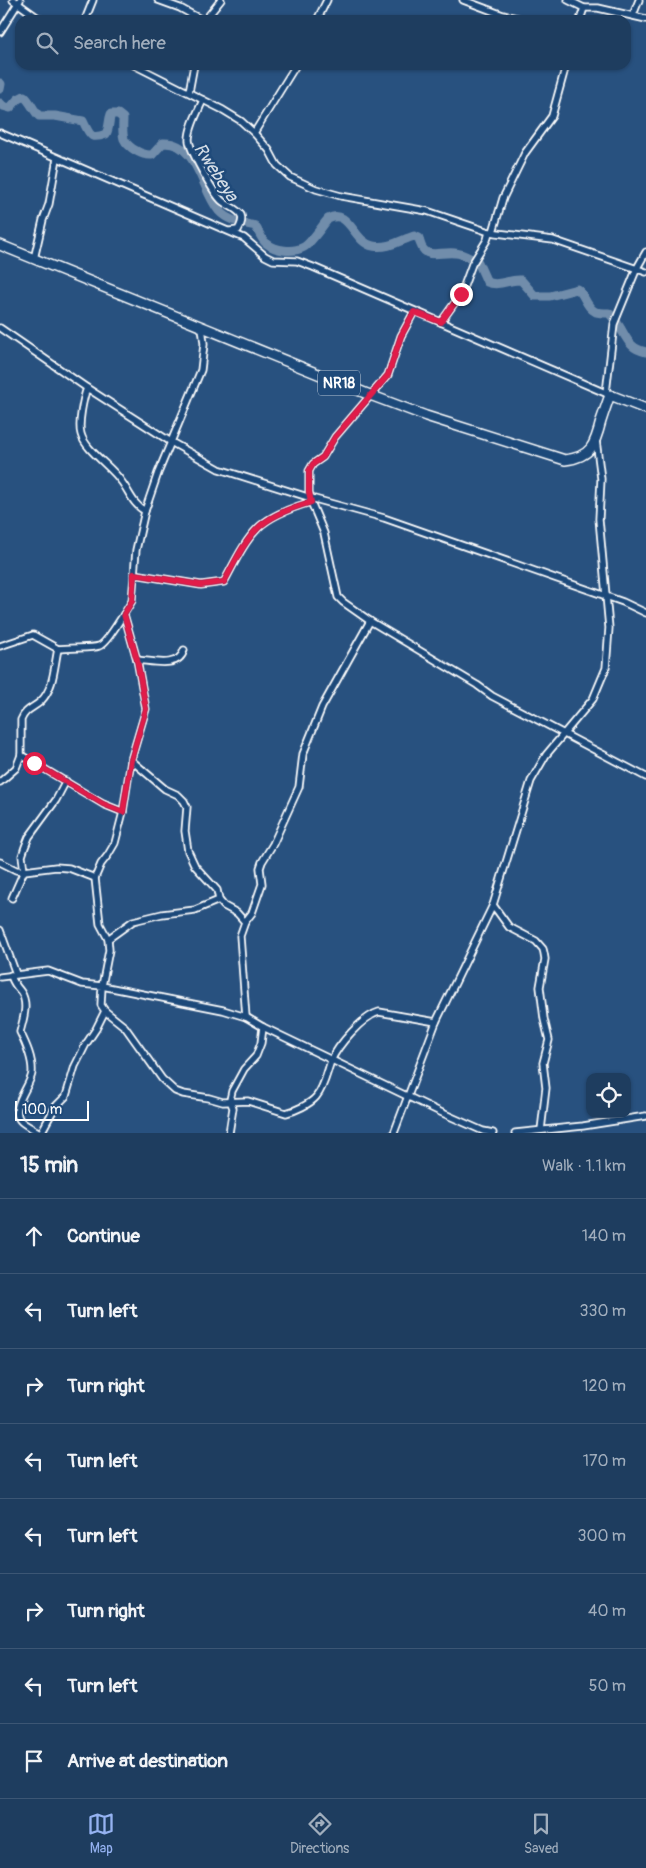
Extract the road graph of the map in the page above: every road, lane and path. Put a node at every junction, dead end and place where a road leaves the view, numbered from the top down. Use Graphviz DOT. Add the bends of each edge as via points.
graph roads {
  1 [pos="94,0"];
  2 [pos="158,0"];
  3 [pos="222,0"];
  4 [pos="327,0"];
  5 [pos="463,0"];
  6 [pos="568,0"];
  7 [pos="640,0"];
  8 [pos="17,1"];
  9 [pos="584,8"];
  10 [pos="35,15"];
  11 [pos="87,15"];
  12 [pos="194,15"];
  13 [pos="208,15"];
  14 [pos="320,15"];
  15 [pos="502,15"];
  16 [pos="582,15"];
  17 [pos="633,15"];
  18 [pos="646,19"];
  19 [pos="0,32"];
  20 [pos="144,70"];
  21 [pos="193,70"];
  22 [pos="293,70"];
  23 [pos="565,70"];
  24 [pos="189,92"];
  25 [pos="203,100"];
  26 [pos="0,133"];
  27 [pos="254,133"];
  28 [pos="57,158"];
  29 [pos="228,231"];
  30 [pos="491,232"];
  31 [pos="0,245"];
  32 [pos="646,252"];
  33 [pos="34,259"];
  34 [pos="637,268"];
  35 [pos="646,272"];
  36 [pos="414,312"];
  37 [pos="441,322"];
  38 [pos="202,327"];
  39 [pos="0,328"];
  40 [pos="87,388"];
  41 [pos="608,394"];
  42 [pos="370,395"];
  43 [pos="646,409"];
  44 [pos="596,440"];
  45 [pos="172,442"];
  46 [pos="311,500"];
  47 [pos="145,511"];
  48 [pos="134,574"];
  49 [pos="605,596"];
  50 [pos="646,612"];
  51 [pos="124,614"];
  52 [pos="370,620"];
  53 [pos="0,646"];
  54 [pos="58,649"];
  55 [pos="184,650"];
  56 [pos="137,660"];
  57 [pos="564,734"];
  58 [pos="21,755"];
  59 [pos="131,760"];
  60 [pos="646,777"];
  61 [pos="66,781"];
  62 [pos="0,782"];
  63 [pos="123,812"];
  64 [pos="0,862"];
  65 [pos="24,871"];
  66 [pos="95,878"];
  67 [pos="12,898"];
  68 [pos="219,900"];
  69 [pos="494,905"];
  70 [pos="245,922"];
  71 [pos="0,930"];
  72 [pos="108,939"];
  73 [pos="14,975"];
  74 [pos="0,977"];
  75 [pos="102,986"];
  76 [pos="105,1011"];
  77 [pos="246,1017"];
  78 [pos="436,1022"];
  79 [pos="263,1027"];
  80 [pos="332,1061"];
  81 [pos="408,1096"];
  82 [pos="231,1103"];
  83 [pos="646,1116"];
  84 [pos="541,1130"];
  85 [pos="40,1133"];
  86 [pos="229,1133"];
  87 [pos="394,1133"];
  88 [pos="493,1133"];
  89 [pos="515,1133"];
  1 -- 11 [label="street"];
  2 -- 12 [label="street"];
  3 -- 13 [label="street"];
  4 -- 14 [label="street"];
  5 -- 15 [label="street"];
  6 -- 9 [label="street"];
  7 -- 17 [label="street"];
  8 -- 10 [label="street"];
  8 -- 19 [label="street"];
  9 -- 16 [label="street"];
  9 -- 17 [label="street"];
  17 -- 18 [label="street"];
  20 -- 24 [label="street"];
  21 -- 24 [label="street"];
  22 -- 27 [label="street"];
  23 -- 30 [label="street" via="552,116 525,153"];
  24 -- 25 [label="street"];
  25 -- 27 [label="street"];
  25 -- 29 [label="street" via="189,142 220,199 239,212 242,218 238,230"];
  26 -- 28 [label="street"];
  27 -- 30 [label="street" via="290,177 316,189 427,211"];
  28 -- 29 [label="street"];
  28 -- 33 [label="street"];
  29 -- 36 [label="street" via="244,238 272,260 297,261"];
  30 -- 34 [label="street" via="560,242"];
  30 -- 37 [label="street" via="472,264 461,294"];
  31 -- 33 [label="main road, NR18"];
  32 -- 34 [label="street"];
  33 -- 38 [label="main road, NR18"];
  34 -- 35 [label="street"];
  34 -- 41 [label="street" via="614,324"];
  36 -- 37 [label="street"];
  36 -- 42 [label="street" via="401,336 388,375"];
  37 -- 41 [label="street"];
  38 -- 42 [label="main road, NR18"];
  38 -- 45 [label="street" via="204,344 200,370"];
  39 -- 40 [label="street"];
  40 -- 45 [label="street"];
  40 -- 47 [label="street" via="82,401 81,434 87,445 120,479 138,508"];
  41 -- 43 [label="main road"];
  41 -- 44 [label="main road, NR18"];
  42 -- 44 [label="main road, NR18" via="454,426 564,460 578,459"];
  42 -- 46 [label="street" via="309,471"];
  44 -- 49 [label="street" via="601,479 599,519"];
  45 -- 46 [label="street" via="219,469"];
  45 -- 47 [label="street"];
  46 -- 48 [label="street" via="257,529 224,582 201,585"];
  46 -- 49 [label="street" via="384,518"];
  46 -- 52 [label="street" via="324,533 338,597"];
  47 -- 48 [label="street"];
  48 -- 51 [label="street" via="132,601"];
  49 -- 50 [label="street"];
  49 -- 57 [label="street" via="608,628 606,668 593,699"];
  51 -- 54 [label="street" via="99,646"];
  51 -- 56 [label="street"];
  52 -- 57 [label="street" via="492,696"];
  52 -- 70 [label="street" via="322,707 303,754 299,787 262,862 262,884 252,913"];
  53 -- 54 [label="street" via="33,635"];
  54 -- 58 [label="street" via="51,684 40,702 23,714"];
  55 -- 56 [label="street" via="183,656 172,663"];
  56 -- 59 [label="street" via="146,709"];
  57 -- 60 [label="street"];
  57 -- 69 [label="street" via="546,755 531,781"];
  58 -- 61 [label="street"];
  58 -- 62 [label="street" via="16,768"];
  59 -- 63 [label="street"];
  59 -- 68 [label="street" via="184,801 188,851 195,866 217,890"];
  61 -- 63 [label="street" via="103,804"];
  61 -- 65 [label="street" via="29,837 22,856"];
  63 -- 66 [label="street" via="115,843"];
  64 -- 65 [label="street"];
  65 -- 66 [label="street" via="69,868"];
  65 -- 67 [label="street"];
  66 -- 72 [label="street" via="100,924"];
  68 -- 70 [label="street"];
  68 -- 72 [label="street" via="195,910 133,921"];
  69 -- 78 [label="street"];
  69 -- 84 [label="street" via="509,927 536,941 544,953 540,987 549,1040 543,1063 546,1088"];
  70 -- 77 [label="street" via="240,936"];
  71 -- 73 [label="street"];
  72 -- 75 [label="street"];
  73 -- 74 [label="street"];
  73 -- 75 [label="street" via="48,971 82,984"];
  73 -- 85 [label="street" via="13,984 22,994 26,1007 20,1032 32,1074 17,1111 20,1120"];
  75 -- 76 [label="street" via="101,1005"];
  75 -- 77 [label="street"];
  76 -- 82 [label="street" via="125,1028 162,1079 175,1091"];
  76 -- 85 [label="street" via="75,1066 66,1096 55,1107"];
  77 -- 79 [label="street"];
  78 -- 80 [label="street" via="379,1012 373,1014 349,1036"];
  78 -- 81 [label="street"];
  79 -- 80 [label="street"];
  79 -- 82 [label="street" via="256,1056 244,1068 232,1091"];
  80 -- 81 [label="street"];
  80 -- 82 [label="street" via="316,1098 291,1112 248,1101"];
  81 -- 87 [label="street"];
  81 -- 88 [label="street"];
  82 -- 86 [label="street"];
  83 -- 84 [label="street"];
  84 -- 89 [label="street"];
}
